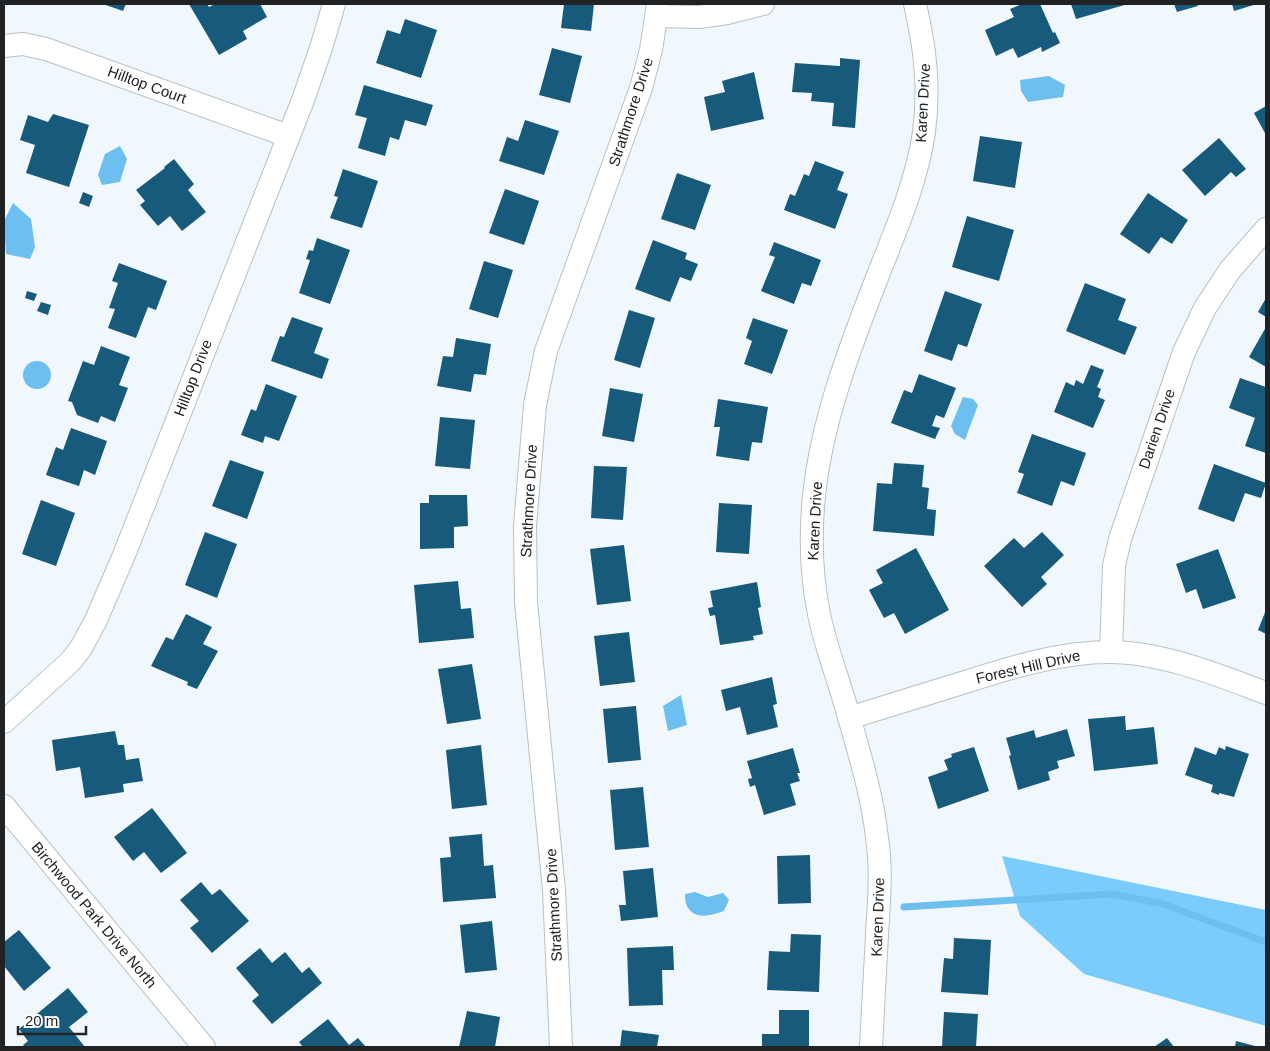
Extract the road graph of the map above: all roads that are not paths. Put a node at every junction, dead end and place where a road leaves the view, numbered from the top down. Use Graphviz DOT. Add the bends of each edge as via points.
graph roads {
  1 [pos="334,4"];
  2 [pos="763,4"];
  3 [pos="915,4"];
  4 [pos="657,10"];
  5 [pos="4,46"];
  6 [pos="288,136"];
  7 [pos="1266,229"];
  8 [pos="1111,652"];
  9 [pos="1266,693"];
  10 [pos="850,718"];
  11 [pos="4,722"];
  12 [pos="4,806"];
  13 [pos="204,1047"];
  14 [pos="561,1047"];
  15 [pos="871,1047"];
  1 -- 6 [label="street, Hilltop Drive" via="304,100"];
  2 -- 4 [label="street" via="699,17"];
  3 -- 10 [label="street, Karen Drive" via="926,70 924,130 919,156 902,212 846,360 825,438 814,496 812,563 815,589 827,645"];
  4 -- 14 [label="street, Strathmore Drive" via="641,88 546,351 535,405 525,526 526,602 554,890"];
  5 -- 6 [label="street, Hilltop Court" via="23,44 46,49"];
  6 -- 11 [label="street, Hilltop Drive" via="96,620 71,661"];
  7 -- 8 [label="street, Darien Drive" via="1230,270 1205,308 1184,352 1120,540 1114,566"];
  8 -- 9 [label="street, Forest Hill Drive" via="1179,664"];
  8 -- 10 [label="street, Forest Hill Drive" via="1064,656 1018,666"];
  10 -- 15 [label="street, Karen Drive" via="878,838 879,896"];
  12 -- 13 [label="street, Birchwood Park Drive North"];
}
